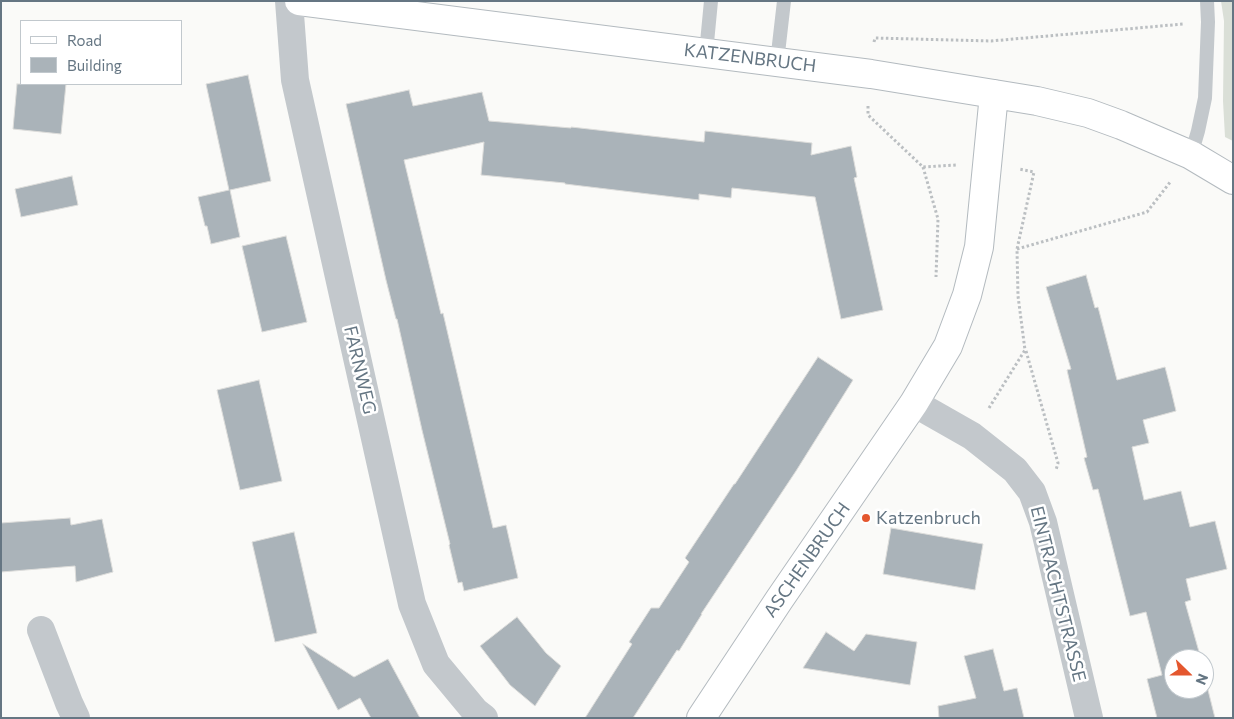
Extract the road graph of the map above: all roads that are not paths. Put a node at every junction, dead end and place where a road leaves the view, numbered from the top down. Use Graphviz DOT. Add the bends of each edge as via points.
graph roads {
  1 [pos="289,1"];
  2 [pos="299,1"];
  3 [pos="711,1"];
  4 [pos="784,1"];
  5 [pos="1207,1"];
  6 [pos="417,9"];
  7 [pos="706,52"];
  8 [pos="777,62"];
  9 [pos="994,94"];
  10 [pos="1191,155"];
  11 [pos="1233,180"];
  12 [pos="914,403"];
  13 [pos="41,630"];
  14 [pos="76,718"];
  15 [pos="484,718"];
  16 [pos="701,718"];
  17 [pos="1089,718"];
  1 -- 15 [label="street, FARNWEG" via="295,80 412,604 436,664"];
  2 -- 6 [label="street, KATZENBRUCH"];
  3 -- 7 [label="lane"];
  4 -- 8 [label="lane"];
  5 -- 10 [label="lane" via="1205,98"];
  6 -- 7 [label="street, KATZENBRUCH"];
  7 -- 8 [label="street, KATZENBRUCH"];
  8 -- 9 [label="street, KATZENBRUCH"];
  9 -- 10 [label="street, KATZENBRUCH" via="1088,113"];
  9 -- 12 [label="street" via="979,246 967,294 948,346"];
  10 -- 11 [label="street, KATZENBRUCH"];
  12 -- 16 [label="street, ASCHENBRUCH"];
  12 -- 17 [label="street, EINTRACHTSTRASSE" via="972,436 1015,470 1032,492 1043,522"];
  13 -- 14 [label="street"];
}
